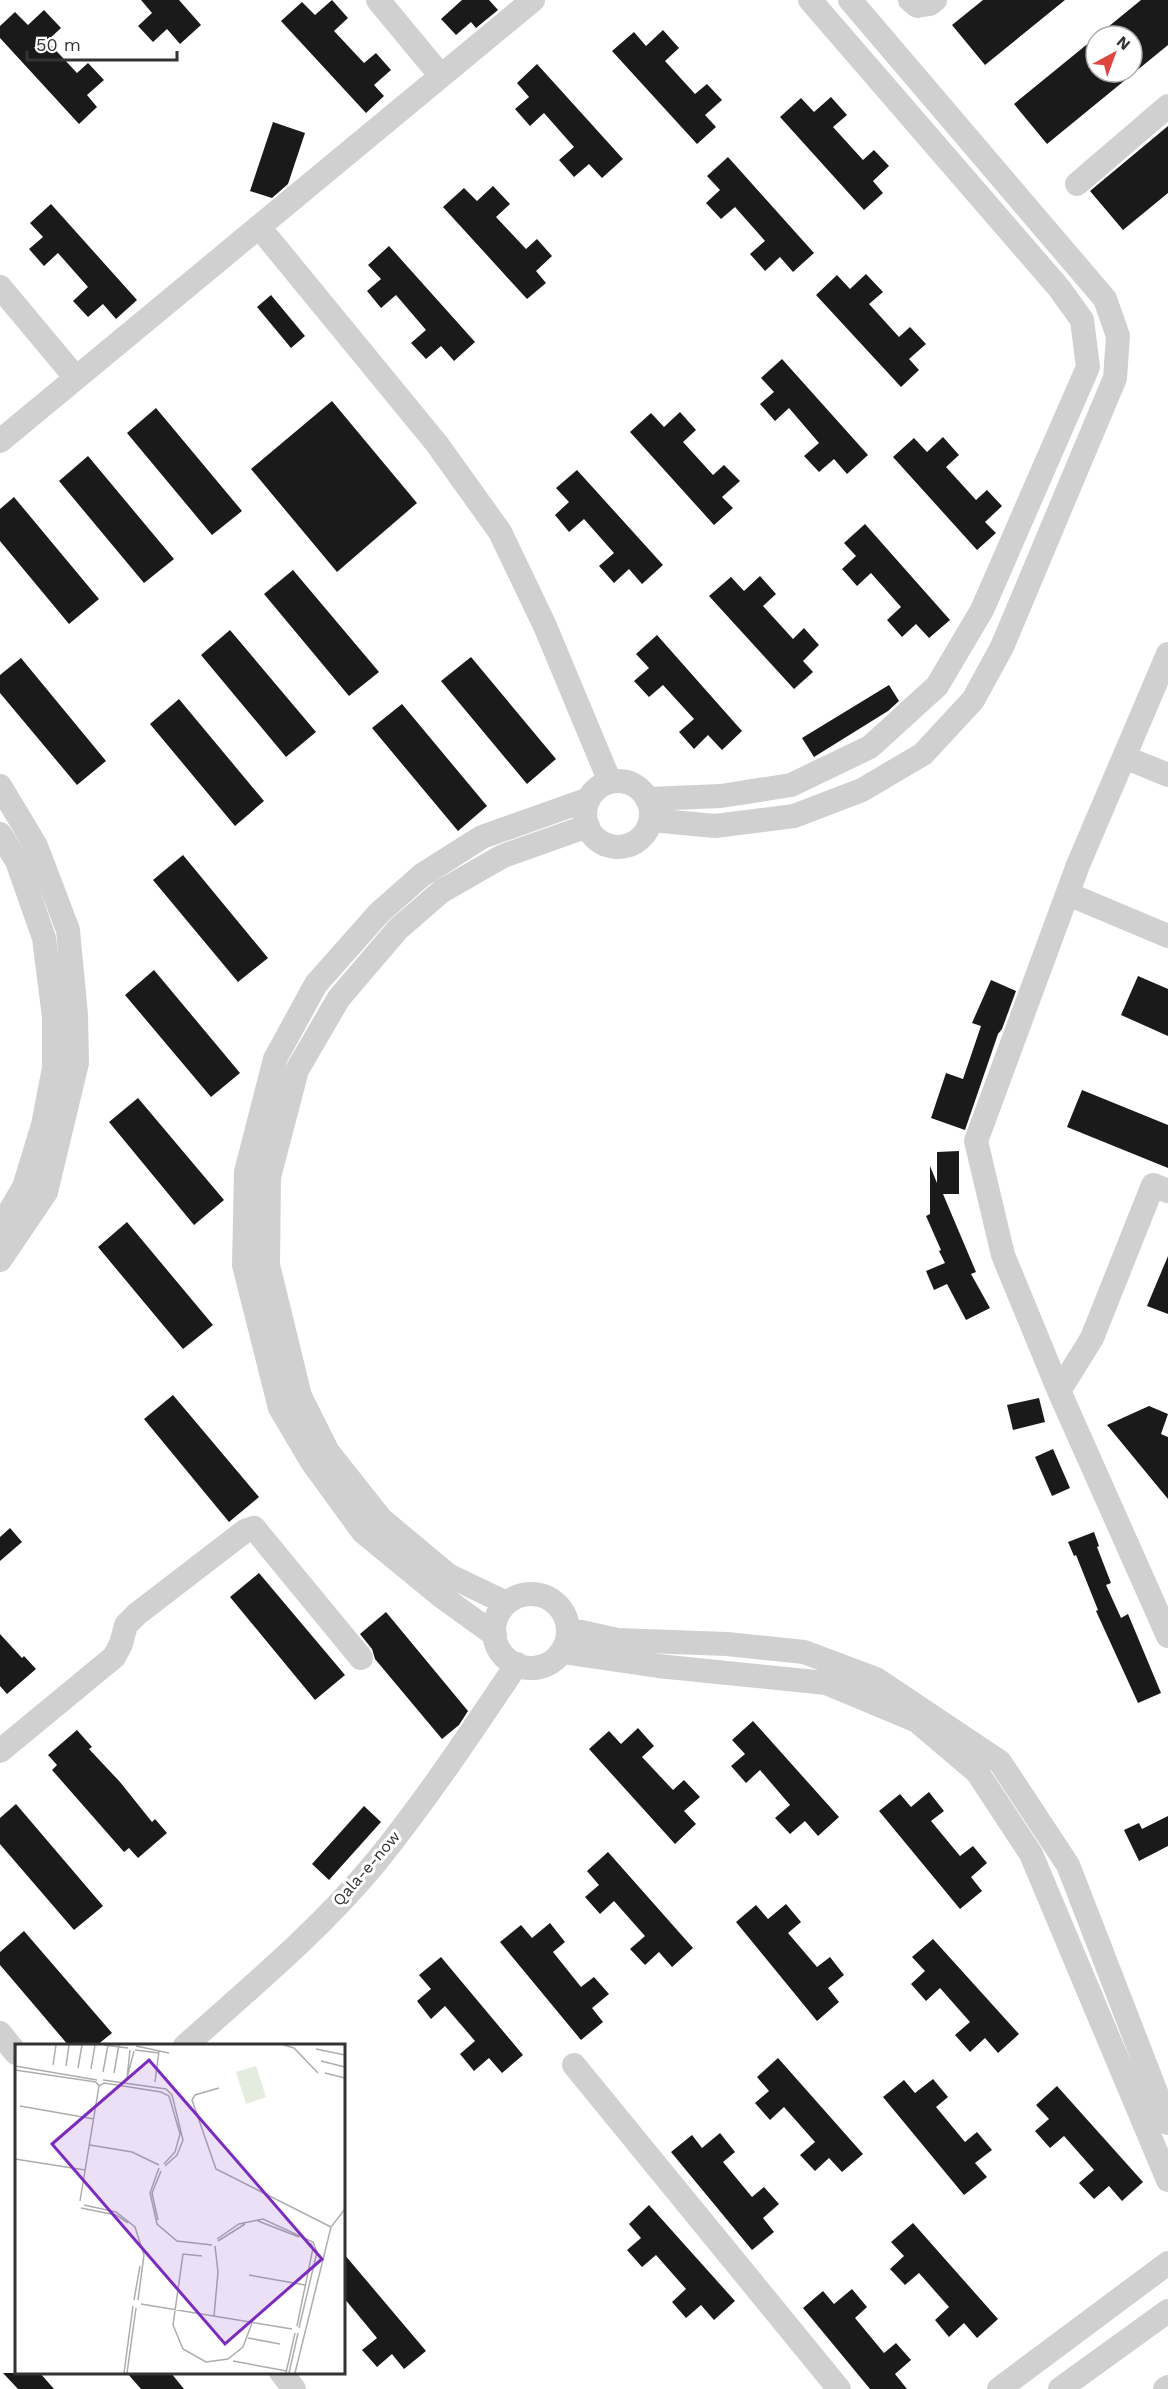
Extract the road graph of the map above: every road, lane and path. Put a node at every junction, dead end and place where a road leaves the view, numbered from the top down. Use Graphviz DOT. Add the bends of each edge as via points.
graph roads {
  1 [pos="378,0"];
  2 [pos="532,0"];
  3 [pos="810,0"];
  4 [pos="850,0"];
  5 [pos="910,0"];
  6 [pos="935,0"];
  7 [pos="441,76"];
  8 [pos="1168,106"];
  9 [pos="1077,184"];
  10 [pos="259,227"];
  11 [pos="0,287"];
  12 [pos="76,378"];
  13 [pos="0,441"];
  14 [pos="1168,654"];
  15 [pos="1124,757"];
  16 [pos="1168,775"];
  17 [pos="610,782"];
  18 [pos="0,786"];
  19 [pos="589,798"];
  20 [pos="649,809"];
  21 [pos="588,826"];
  22 [pos="0,834"];
  23 [pos="1068,894"];
  24 [pos="1168,936"];
  25 [pos="1168,1191"];
  26 [pos="0,1228"];
  27 [pos="0,1260"];
  28 [pos="1059,1391"];
  29 [pos="506,1603"];
  30 [pos="568,1629"];
  31 [pos="495,1635"];
  32 [pos="1168,1636"];
  33 [pos="562,1652"];
  34 [pos="361,1658"];
  35 [pos="517,1664"];
  36 [pos="0,1751"];
  37 [pos="0,2033"];
  38 [pos="187,2044"];
  39 [pos="15,2052"];
  40 [pos="574,2065"];
  41 [pos="1168,2123"];
  42 [pos="1168,2180"];
  43 [pos="1168,2263"];
  44 [pos="1168,2311"];
  45 [pos="282,2374"];
  46 [pos="294,2389"];
  47 [pos="839,2389"];
  48 [pos="999,2389"];
  49 [pos="1060,2389"];
  1 -- 7 [label="street"];
  2 -- 7 [label="street"];
  3 -- 20 [label="street" via="1059,288 1082,320 1088,367 982,610 938,686 870,747 791,785"];
  4 -- 20 [label="street" via="1105,299 1118,336 1115,378 1002,647 973,700 923,754 862,790 794,816 715,826"];
  5 -- 6 [label="street" via="917,6"];
  7 -- 10 [label="street"];
  8 -- 9 [label="street"];
  10 -- 12 [label="street"];
  10 -- 17 [label="street" via="436,444 500,532 545,626"];
  11 -- 12 [label="street"];
  12 -- 13 [label="street"];
  14 -- 15 [label="street"];
  15 -- 16 [label="street"];
  15 -- 23 [label="street"];
  17 -- 19 [label="street"];
  17 -- 20 [label="street" via="621,781 641,790"];
  18 -- 27 [label="street" via="36,846 68,930 77,1063 46,1192"];
  19 -- 21 [label="street" via="585,817"];
  19 -- 31 [label="street" via="482,837 422,875 379,913 316,984 275,1059 246,1172 244,1265 280,1408 312,1462 363,1532"];
  20 -- 21 [label="street" via="640,838 632,844 601,842"];
  21 -- 29 [label="street" via="503,856 442,891 398,929 339,998 297,1070 269,1177 268,1265 300,1396 328,1452 381,1519 448,1575"];
  22 -- 26 [label="street" via="17,861 44,938 54,1017 54,1068 43,1125 24,1187"];
  23 -- 24 [label="street"];
  23 -- 28 [label="street" via="976,1141 1002,1255"];
  25 -- 28 [label="street" via="1153,1185 1092,1338"];
  28 -- 32 [label="street"];
  29 -- 30 [label="street" via="527,1594 539,1594 559,1606"];
  29 -- 31 [label="street" via="495,1624"];
  30 -- 33 [label="street"];
  30 -- 41 [label="street" via="617,1640 728,1644 804,1652 876,1679 1000,1762 1068,1865"];
  31 -- 35 [label="street" via="502,1653"];
  33 -- 35 [label="street" via="541,1666"];
  33 -- 42 [label="street" via="826,1683 916,1721 976,1772 1031,1854"];
  34 -- 36 [label="street" via="254,1528 137,1614 126,1625 114,1657"];
  35 -- 38 [label="street, Qala-e-now" via="375,1863 285,1958"];
  37 -- 39 [label="street"];
  40 -- 47 [label="street"];
  43 -- 48 [label="street"];
  44 -- 49 [label="street"];
  45 -- 46 [label="street"];
}
